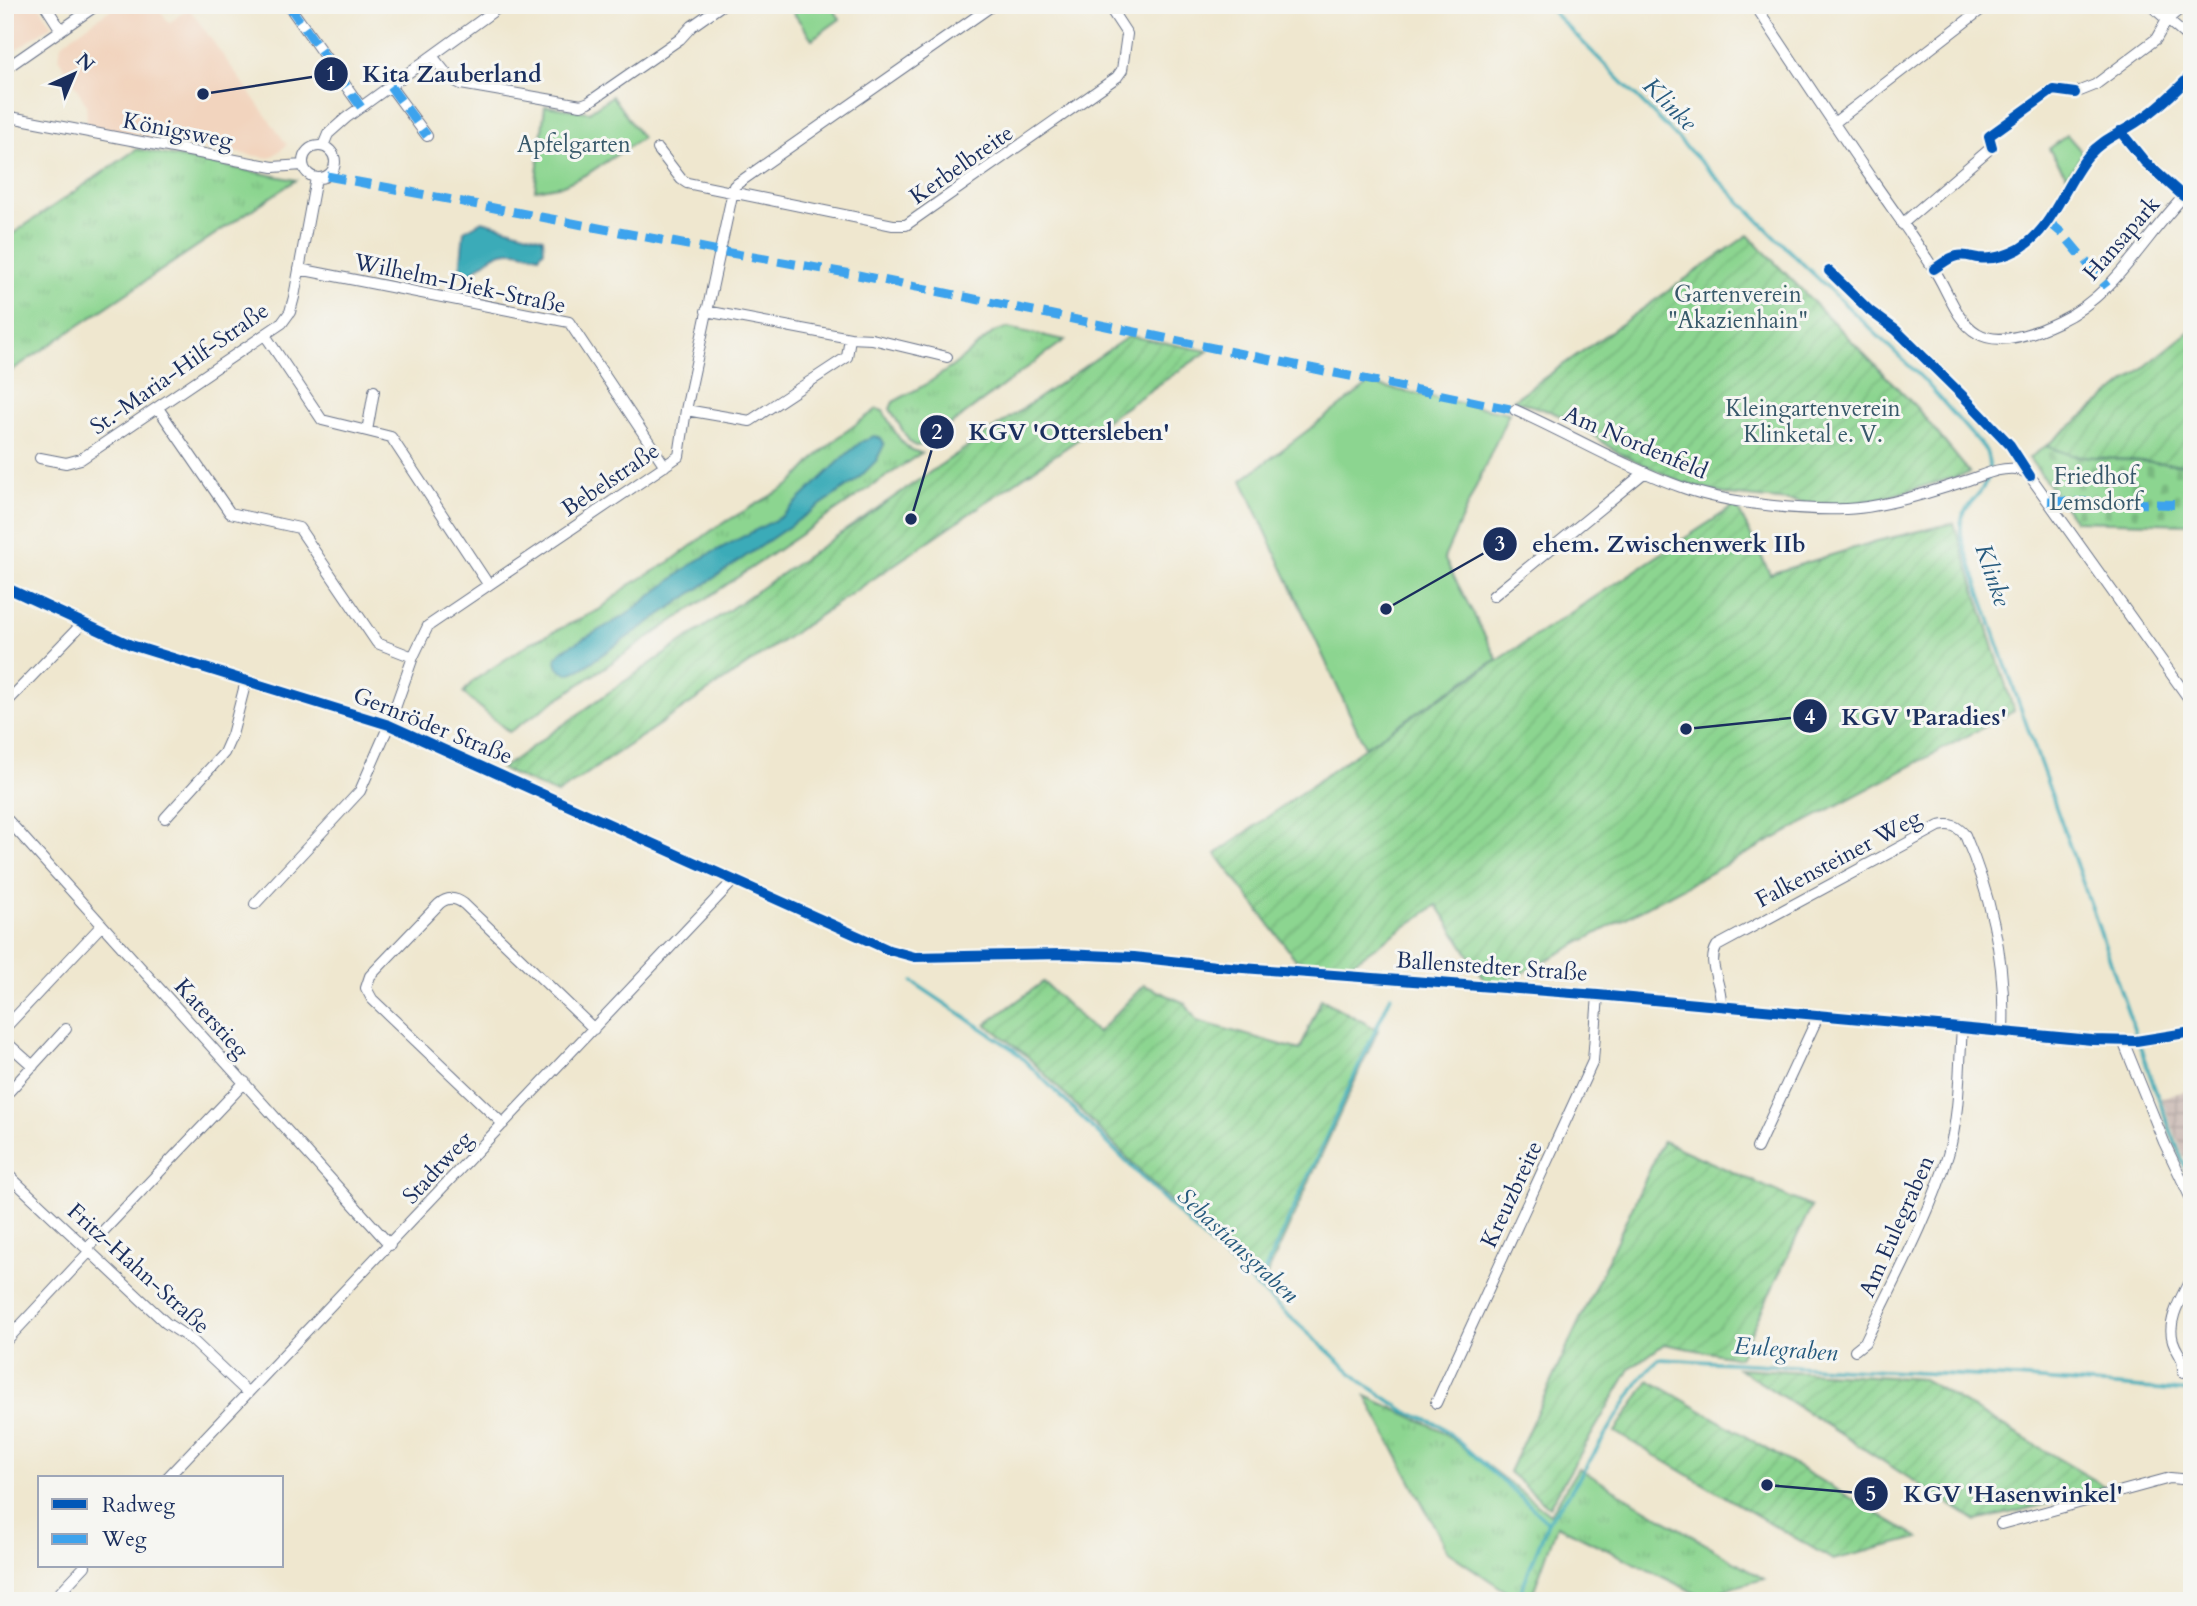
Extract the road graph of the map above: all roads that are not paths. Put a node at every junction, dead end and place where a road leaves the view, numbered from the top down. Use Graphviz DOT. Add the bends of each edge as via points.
graph roads {
  1 [pos="45,5"];
  2 [pos="97,5"];
  3 [pos="722,5"];
  4 [pos="993,5"];
  5 [pos="1108,5"];
  6 [pos="1987,5"];
  7 [pos="2150,5"];
  8 [pos="2185,5"];
  9 [pos="289,6"];
  10 [pos="1756,6"];
  11 [pos="496,7"];
  12 [pos="2167,20"];
  13 [pos="61,30"];
  14 [pos="2192,41"];
  15 [pos="432,56"];
  16 [pos="5,69"];
  17 [pos="390,86"];
  18 [pos="2075,93"];
  19 [pos="361,107"];
  20 [pos="5,116"];
  21 [pos="1834,123"];
  22 [pos="427,136"];
  23 [pos="323,146"];
  24 [pos="1992,146"];
  25 [pos="658,149"];
  26 [pos="303,165"];
  27 [pos="316,178"];
  28 [pos="2192,188"];
  29 [pos="732,191"];
  30 [pos="1902,224"];
  31 [pos="299,269"];
  32 [pos="706,311"];
  33 [pos="265,335"];
  34 [pos="850,338"];
  35 [pos="947,357"];
  36 [pos="374,391"];
  37 [pos="158,408"];
  38 [pos="686,410"];
  39 [pos="1515,410"];
  40 [pos="367,431"];
  41 [pos="40,458"];
  42 [pos="665,466"];
  43 [pos="1644,472"];
  44 [pos="488,584"];
  45 [pos="5,587"];
  46 [pos="1493,596"];
  47 [pos="82,624"];
  48 [pos="413,657"];
  49 [pos="246,681"];
  50 [pos="5,704"];
  51 [pos="2192,704"];
  52 [pos="389,725"];
  53 [pos="5,817"];
  54 [pos="165,818"];
  55 [pos="733,881"];
  56 [pos="254,904"];
  57 [pos="799,908"];
  58 [pos="102,925"];
  59 [pos="1598,995"];
  60 [pos="1721,1005"];
  61 [pos="1816,1014"];
  62 [pos="1962,1027"];
  63 [pos="5,1028"];
  64 [pos="66,1029"];
  65 [pos="594,1029"];
  66 [pos="2003,1031"];
  67 [pos="2192,1032"];
  68 [pos="5,1041"];
  69 [pos="2131,1041"];
  70 [pos="33,1066"];
  71 [pos="245,1082"];
  72 [pos="5,1096"];
  73 [pos="503,1124"];
  74 [pos="1757,1148"];
  75 [pos="5,1172"];
  76 [pos="2192,1201"];
  77 [pos="390,1245"];
  78 [pos="89,1250"];
  79 [pos="2192,1276"];
  80 [pos="5,1342"];
  81 [pos="1855,1350"];
  82 [pos="2183,1373"];
  83 [pos="248,1392"];
  84 [pos="1436,1403"];
  85 [pos="169,1476"];
  86 [pos="2192,1480"];
  87 [pos="2001,1524"];
  88 [pos="83,1568"];
  89 [pos="52,1601"];
  1 -- 13 [label="street"];
  2 -- 13 [label="street"];
  3 -- 15 [label="street" via="581,105 461,84"];
  4 -- 29 [label="street"];
  5 -- 29 [label="street, Kerbelbreite" via="1127,34 1117,77 906,225"];
  6 -- 21 [label="street"];
  7 -- 12 [label="street"];
  8 -- 12 [label="street"];
  9 -- 19 [label="street"];
  10 -- 21 [label="street, Hansapark"];
  11 -- 15 [label="street"];
  12 -- 14 [label="street"];
  12 -- 18 [label="street" via="2156,39 2095,85"];
  13 -- 16 [label="street"];
  15 -- 17 [label="street"];
  17 -- 19 [label="street"];
  17 -- 22 [label="street"];
  19 -- 23 [label="street" via="328,134"];
  20 -- 26 [label="street, Königsweg" via="273,167"];
  21 -- 30 [label="street, Hansapark"];
  23 -- 26 [label="street" via="306,153"];
  23 -- 27 [label="street" via="332,154 334,166 327,176"];
  24 -- 30 [label="street"];
  25 -- 29 [label="street" via="687,183"];
  26 -- 27 [label="street"];
  27 -- 31 [label="street, St.-Maria-Hilf-Straße"];
  28 -- 30 [label="street, Hansapark" via="2101,293 2060,321 2003,339 1982,336 1968,325"];
  29 -- 32 [label="street, Bebelstraße"];
  31 -- 33 [label="street, St.-Maria-Hilf-Straße" via="290,312"];
  31 -- 42 [label="street, Wilhelm-Diek-Straße" via="569,322"];
  32 -- 34 [label="street"];
  32 -- 38 [label="street, Bebelstraße"];
  33 -- 37 [label="street, St.-Maria-Hilf-Straße"];
  33 -- 40 [label="street" via="322,420"];
  34 -- 35 [label="street"];
  34 -- 38 [label="street" via="847,357 750,421"];
  36 -- 40 [label="street"];
  37 -- 41 [label="street, St.-Maria-Hilf-Straße" via="81,459 66,463"];
  37 -- 48 [label="street" via="230,513 299,528 377,643"];
  38 -- 42 [label="street, Bebelstraße" via="679,456"];
  39 -- 43 [label="street, Am Nordenfeld"];
  40 -- 44 [label="street" via="391,437"];
  42 -- 44 [label="street, Bebelstraße"];
  43 -- 46 [label="street"];
  43 -- 51 [label="street, Am Nordenfeld" via="1725,499 1837,509 1890,502 1988,472 2020,470 2030,476"];
  44 -- 48 [label="street, Bebelstraße" via="428,626"];
  45 -- 47 [label="street, Gernröder Straße"];
  47 -- 49 [label="street, Gernröder Straße" via="131,645"];
  47 -- 50 [label="street"];
  48 -- 52 [label="street, Bebelstraße"];
  49 -- 52 [label="street, Gernröder Straße"];
  49 -- 54 [label="street" via="224,753"];
  52 -- 55 [label="street, Gernröder Straße"];
  52 -- 56 [label="street, Bebelstraße" via="359,793"];
  53 -- 58 [label="street, Katerstieg"];
  55 -- 57 [label="street, Gernröder Straße"];
  55 -- 65 [label="street, Stadtweg"];
  57 -- 59 [label="street, Ballenstedter Straße" via="889,950 915,957 1134,957"];
  58 -- 63 [label="street"];
  58 -- 71 [label="street, Katerstieg"];
  59 -- 60 [label="street, Ballenstedter Straße"];
  59 -- 84 [label="street, Kreuzbreite" via="1593,1061"];
  60 -- 61 [label="street, Ballenstedter Straße"];
  60 -- 66 [label="street, Falkensteiner Weg" via="1722,992 1712,962 1717,946 1948,824 1965,835 1989,898 2001,960"];
  61 -- 62 [label="street, Ballenstedter Straße"];
  61 -- 74 [label="street"];
  62 -- 66 [label="street, Ballenstedter Straße"];
  62 -- 81 [label="street, Am Eulegraben" via="1949,1153 1927,1214 1865,1342"];
  64 -- 70 [label="street"];
  65 -- 73 [label="street, Stadtweg"];
  65 -- 73 [label="street" via="464,904 453,899 439,904 370,976 366,988 372,999"];
  66 -- 69 [label="street, Ballenstedter Straße"];
  67 -- 69 [label="street, Ballenstedter Straße"];
  68 -- 70 [label="street"];
  69 -- 76 [label="street" via="2164,1142"];
  70 -- 72 [label="street"];
  71 -- 77 [label="street, Katerstieg"];
  71 -- 78 [label="street"];
  73 -- 77 [label="street, Stadtweg"];
  75 -- 78 [label="street, Fritz-Hahn-Straße"];
  77 -- 83 [label="street, Stadtweg"];
  78 -- 80 [label="street"];
  78 -- 83 [label="street, Fritz-Hahn-Straße"];
  79 -- 82 [label="street" via="2170,1326 2173,1343 2183,1357"];
  83 -- 85 [label="street, Stadtweg"];
  86 -- 87 [label="street" via="2170,1478"];
  88 -- 89 [label="street"];
}
